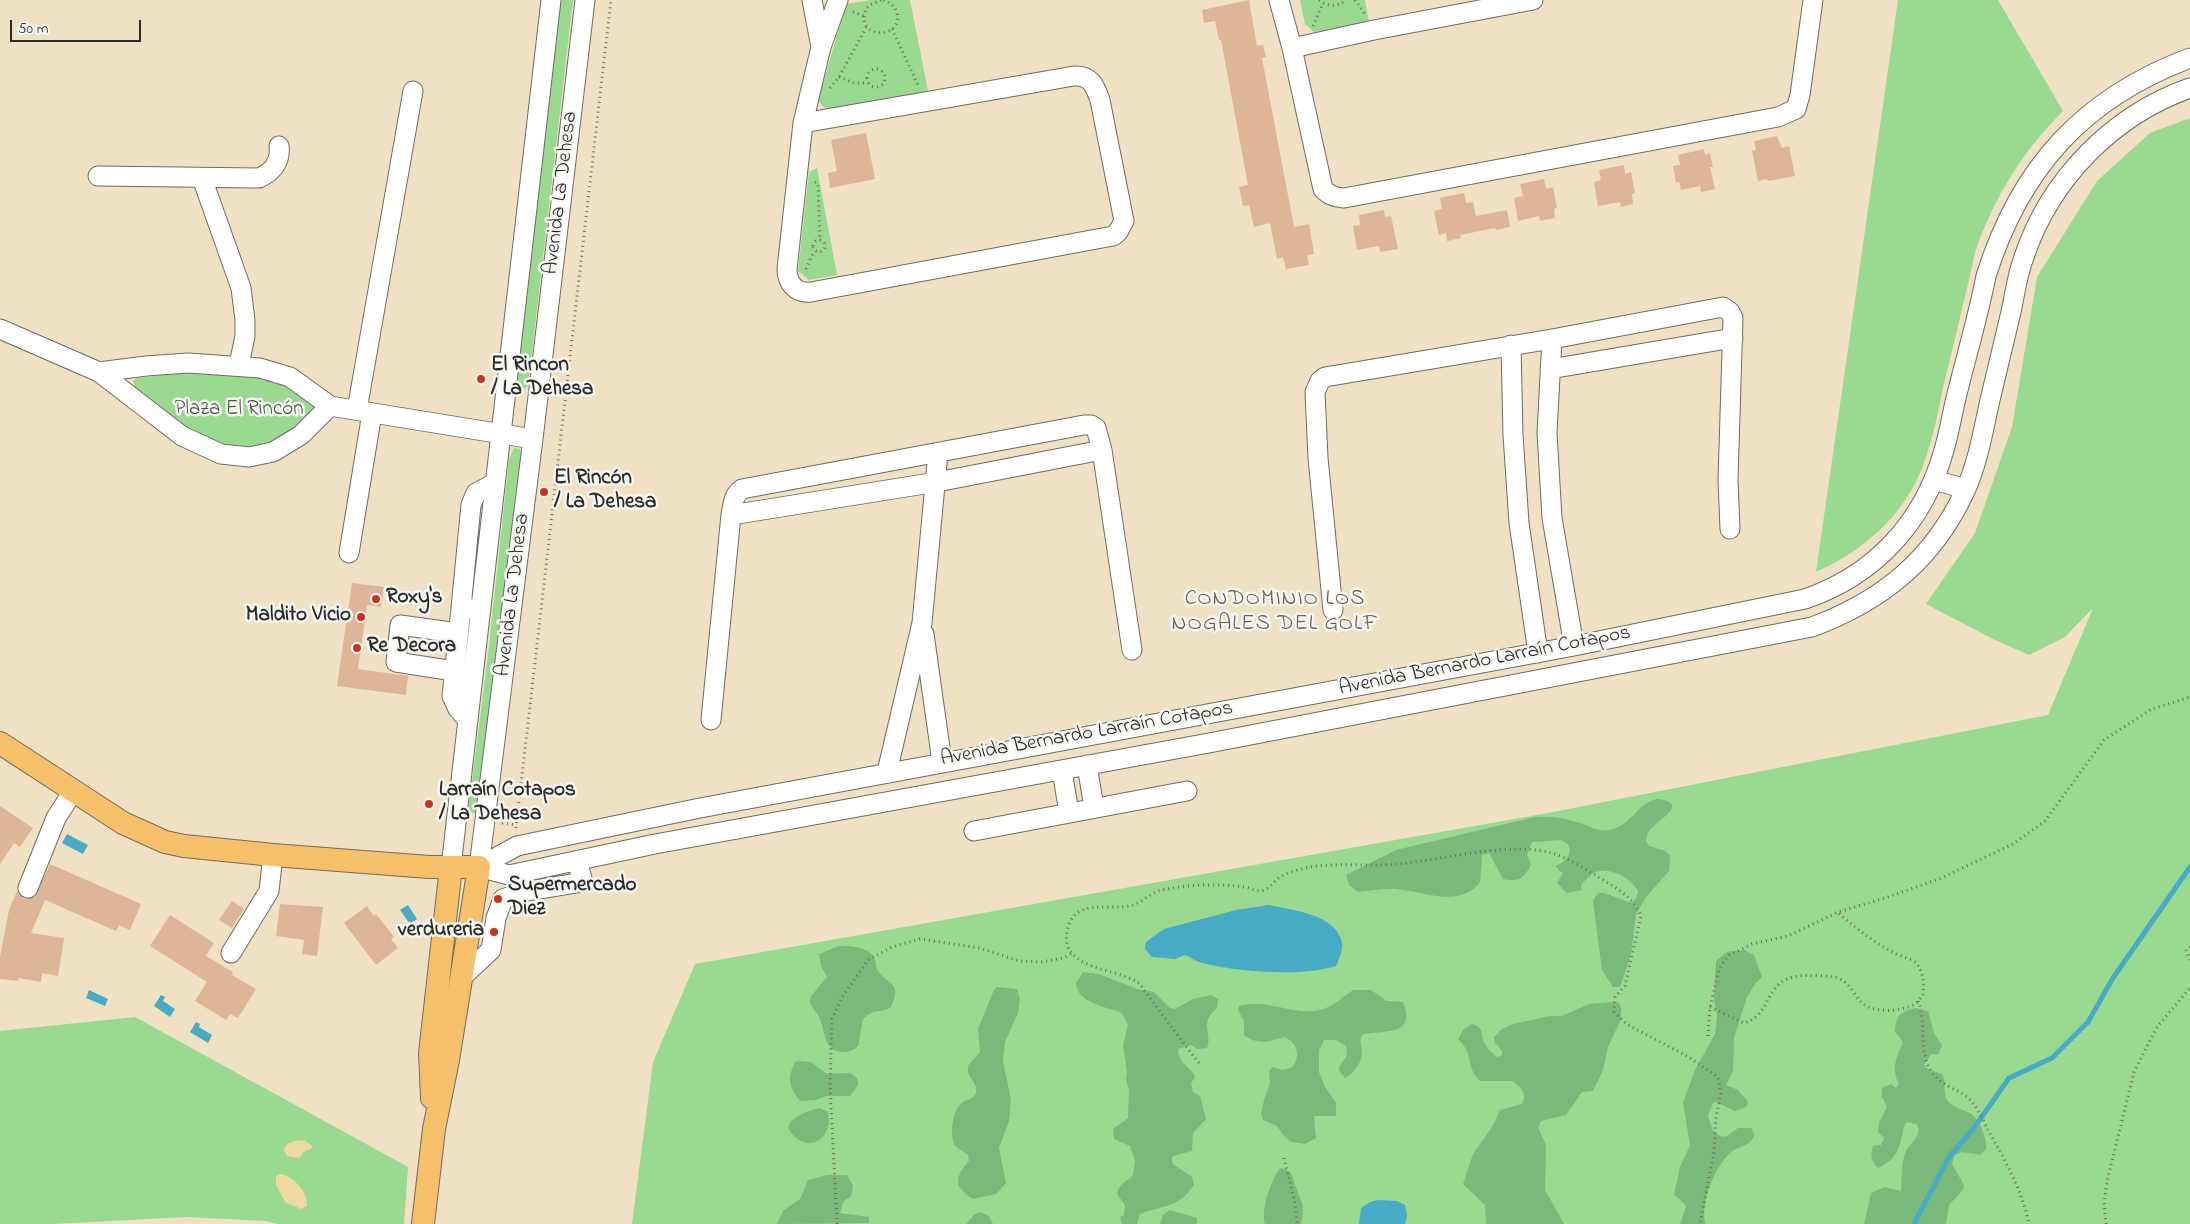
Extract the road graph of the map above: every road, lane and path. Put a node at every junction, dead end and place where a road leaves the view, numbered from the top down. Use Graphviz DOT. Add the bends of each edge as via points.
graph roads {
  1 [pos="539,0"];
  2 [pos="584,0"];
  3 [pos="611,0"];
  4 [pos="812,0"];
  5 [pos="838,0"];
  6 [pos="882,0"];
  7 [pos="1279,0"];
  8 [pos="1319,0"];
  9 [pos="1346,0"];
  10 [pos="1533,0"];
  11 [pos="1813,0"];
  12 [pos="550,8"];
  13 [pos="867,26"];
  14 [pos="892,29"];
  15 [pos="821,47"];
  16 [pos="1292,48"];
  17 [pos="2190,58"];
  18 [pos="839,76"];
  19 [pos="868,83"];
  20 [pos="2190,88"];
  21 [pos="413,91"];
  22 [pos="827,92"];
  23 [pos="926,101"];
  24 [pos="803,123"];
  25 [pos="279,146"];
  26 [pos="798,175"];
  27 [pos="98,176"];
  28 [pos="202,178"];
  29 [pos="820,240"];
  30 [pos="1980,304"];
  31 [pos="2011,310"];
  32 [pos="0,329"];
  33 [pos="1733,338"];
  34 [pos="1552,339"];
  35 [pos="1511,345"];
  36 [pos="239,365"];
  37 [pos="1550,370"];
  38 [pos="99,372"];
  39 [pos="330,406"];
  40 [pos="364,412"];
  41 [pos="500,434"];
  42 [pos="533,439"];
  43 [pos="1102,450"];
  44 [pos="938,453"];
  45 [pos="1934,480"];
  46 [pos="937,482"];
  47 [pos="495,483"];
  48 [pos="1966,489"];
  49 [pos="731,515"];
  50 [pos="1730,529"];
  51 [pos="350,553"];
  52 [pos="1805,599"];
  53 [pos="461,608"];
  54 [pos="481,610"];
  55 [pos="1333,610"];
  56 [pos="922,623"];
  57 [pos="1812,627"];
  58 [pos="458,633"];
  59 [pos="1574,646"];
  60 [pos="1132,650"];
  61 [pos="1538,652"];
  62 [pos="454,671"];
  63 [pos="2190,697"];
  64 [pos="1204,714"];
  65 [pos="468,720"];
  66 [pos="711,720"];
  67 [pos="0,743"];
  68 [pos="1209,743"];
  69 [pos="942,762"];
  70 [pos="1087,766"];
  71 [pos="1062,770"];
  72 [pos="886,772"];
  73 [pos="74,790"];
  74 [pos="1188,791"];
  75 [pos="762,796"];
  76 [pos="700,808"];
  77 [pos="1094,808"];
  78 [pos="1069,813"];
  79 [pos="766,824"];
  80 [pos="516,825"];
  81 [pos="974,831"];
  82 [pos="704,836"];
  83 [pos="273,855"];
  84 [pos="577,861"];
  85 [pos="451,867"];
  86 [pos="479,867"];
  87 [pos="28,888"];
  88 [pos="1838,912"];
  89 [pos="2190,947"];
  90 [pos="231,953"];
  91 [pos="1072,953"];
  92 [pos="2190,960"];
  93 [pos="462,976"];
  94 [pos="2190,988"];
  95 [pos="1918,1001"];
  96 [pos="1710,1007"];
  97 [pos="1708,1036"];
  98 [pos="1199,1063"];
  99 [pos="434,1129"];
  100 [pos="1284,1158"];
  101 [pos="423,1224"];
  102 [pos="837,1224"];
  103 [pos="1298,1224"];
  104 [pos="1700,1224"];
  105 [pos="2029,1224"];
  106 [pos="2106,1224"];
  1 -- 12 [label="street"];
  2 -- 42 [label="street, Avenida La Dehesa"];
  3 -- 80 [label="path"];
  4 -- 15 [label="street"];
  5 -- 15 [label="street"];
  6 -- 13 [label="path" via="872,2 865,11"];
  6 -- 14 [label="path" via="892,5 897,14"];
  7 -- 16 [label="street"];
  8 -- 9 [label="path" via="1329,5"];
  10 -- 16 [label="street"];
  11 -- 16 [label="street" via="1796,109 1778,117 1344,198 1328,194 1323,189"];
  12 -- 41 [label="street, Avenida La Dehesa"];
  13 -- 14 [label="path" via="881,33"];
  13 -- 18 [label="path"];
  14 -- 23 [label="path"];
  15 -- 24 [label="street"];
  17 -- 30 [label="street, Avenida Bernardo Larraín Cotapos" via="2115,95 2071,130 2052,151 2034,174 2006,223 1986,276"];
  18 -- 19 [label="path" via="854,83"];
  18 -- 22 [label="path"];
  19 -- 19 [label="path" via="876,87 882,84 885,79 883,72 876,68 870,70"];
  20 -- 31 [label="street, Avenida Bernardo Larraín Cotapos" via="2137,114 2098,143 2078,163 2046,207 2034,232 2021,266"];
  21 -- 40 [label="street"];
  23 -- 24 [label="street"];
  23 -- 26 [label="street" via="1074,76 1090,80 1100,100 1124,215 1122,227 1113,236 806,292 793,287 787,275"];
  24 -- 26 [label="street"];
  25 -- 28 [label="street" via="278,160 265,175"];
  26 -- 29 [label="path" via="818,184"];
  27 -- 28 [label="street"];
  28 -- 36 [label="street" via="241,288 245,320"];
  29 -- 29 [label="path" via="812,246 816,252 825,249"];
  30 -- 31 [label="street"];
  30 -- 45 [label="street, Avenida Bernardo Larraín Cotapos"];
  31 -- 48 [label="street, Avenida Bernardo Larraín Cotapos" via="1974,468"];
  32 -- 38 [label="street"];
  33 -- 34 [label="street" via="1733,318 1726,308 1719,307"];
  33 -- 37 [label="street"];
  33 -- 50 [label="street" via="1728,480"];
  34 -- 35 [label="street"];
  34 -- 37 [label="street"];
  35 -- 55 [label="street" via="1325,377 1320,381 1315,392 1318,458"];
  35 -- 61 [label="street" via="1519,523"];
  36 -- 38 [label="street" via="178,364"];
  36 -- 39 [label="street" via="290,377"];
  37 -- 59 [label="street" via="1547,433 1552,518"];
  38 -- 39 [label="street" via="182,436 220,454 237,457 261,455 287,445"];
  39 -- 40 [label="street"];
  40 -- 41 [label="street"];
  40 -- 51 [label="street"];
  41 -- 42 [label="street"];
  41 -- 47 [label="street, Avenida La Dehesa"];
  42 -- 86 [label="street, Avenida La Dehesa"];
  43 -- 44 [label="street" via="1096,428 1088,424"];
  43 -- 46 [label="street"];
  43 -- 60 [label="street"];
  44 -- 46 [label="street"];
  44 -- 49 [label="street" via="742,489 736,495"];
  45 -- 48 [label="street"];
  45 -- 52 [label="street, Avenida Bernardo Larraín Cotapos" via="1915,516 1890,548 1842,584"];
  46 -- 49 [label="street"];
  46 -- 56 [label="street"];
  47 -- 53 [label="street" via="476,493 471,505"];
  47 -- 54 [label="street, Avenida La Dehesa"];
  48 -- 57 [label="street, Avenida Bernardo Larraín Cotapos" via="1944,530 1903,576 1857,608"];
  49 -- 66 [label="street"];
  52 -- 57 [label="street"];
  52 -- 59 [label="street, Avenida Bernardo Larraín Cotapos"];
  53 -- 54 [label="street"];
  53 -- 58 [label="street"];
  54 -- 65 [label="street, Avenida La Dehesa"];
  56 -- 69 [label="street"];
  56 -- 72 [label="street"];
  57 -- 68 [label="street, Avenida Bernardo Larraín Cotapos"];
  58 -- 62 [label="street"];
  58 -- 62 [label="street" via="400,625 396,662"];
  59 -- 61 [label="street, Avenida Bernardo Larraín Cotapos"];
  61 -- 64 [label="street, Avenida Bernardo Larraín Cotapos"];
  62 -- 65 [label="street" via="452,696"];
  63 -- 88 [label="path" via="2152,710 2104,740 2045,821 2013,844 1939,879"];
  64 -- 68 [label="street"];
  64 -- 69 [label="street, Avenida Bernardo Larraín Cotapos"];
  65 -- 85 [label="street, Avenida La Dehesa"];
  67 -- 73 [label="main road, Avenida Bernardo Larraín Cotapos"];
  68 -- 70 [label="street, Avenida Bernardo Larraín Cotapos"];
  69 -- 72 [label="street, Avenida Bernardo Larraín Cotapos"];
  70 -- 71 [label="street, Avenida Bernardo Larraín Cotapos"];
  70 -- 77 [label="street"];
  71 -- 78 [label="street"];
  71 -- 79 [label="street, Avenida Bernardo Larraín Cotapos"];
  72 -- 75 [label="street, Avenida Bernardo Larraín Cotapos"];
  73 -- 83 [label="main road, Avenida Bernardo Larraín Cotapos" via="123,823 166,842"];
  73 -- 87 [label="street" via="56,818"];
  74 -- 77 [label="street"];
  75 -- 76 [label="street, Avenida Bernardo Larraín Cotapos"];
  75 -- 79 [label="street"];
  76 -- 82 [label="street"];
  76 -- 86 [label="street, Avenida Bernardo Larraín Cotapos" via="517,846"];
  77 -- 78 [label="street"];
  78 -- 81 [label="street"];
  79 -- 82 [label="street, Avenida Bernardo Larraín Cotapos"];
  82 -- 84 [label="street, Avenida Bernardo Larraín Cotapos"];
  83 -- 85 [label="main road, Avenida Bernardo Larraín Cotapos"];
  83 -- 90 [label="street" via="269,891"];
  84 -- 86 [label="street, Avenida Bernardo Larraín Cotapos" via="509,875"];
  84 -- 93 [label="street" via="583,882 522,892 504,899 496,918 491,950"];
  85 -- 86 [label="main road, Avenida Bernardo Larraín Cotapos"];
  85 -- 99 [label="main road, Avenida La Dehesa" via="430,1053"];
  86 -- 93 [label="main road, Avenida La Dehesa"];
  88 -- 95 [label="path" via="1862,934 1914,962 1923,974 1923,996"];
  88 -- 96 [label="path" via="1788,936 1752,944 1729,955 1721,966"];
  89 -- 92 [label="path" via="2186,950"];
  91 -- 98 [label="path" via="1096,969 1138,982"];
  91 -- 102 [label="path" via="1041,962 1019,962 980,948 920,939 892,947 868,960 841,999 832,1019 830,1086"];
  91 -- 104 [label="path" via="1066,933 1070,920 1079,911 1132,905 1159,890 1244,886 1258,891 1267,889 1278,878 1310,867 1396,864 1515,849 1554,854 1627,895 1641,916 1625,986 1615,997 1614,1012 1628,1025 1687,1056 1718,1077 1721,1094 1714,1152"];
  93 -- 99 [label="main road, Avenida La Dehesa"];
  94 -- 106 [label="path" via="2157,1027 2134,1072 2108,1178 2104,1201"];
  95 -- 96 [label="path" via="1898,1009 1880,1010 1862,1003 1839,978 1800,976 1786,979 1775,987 1754,1020 1744,1023"];
  95 -- 105 [label="path" via="1926,1062 1946,1086 1965,1096 1975,1106 2020,1192"];
  96 -- 97 [label="path"];
  99 -- 101 [label="main road, Avenida La Dehesa"];
  100 -- 103 [label="path"];
}
